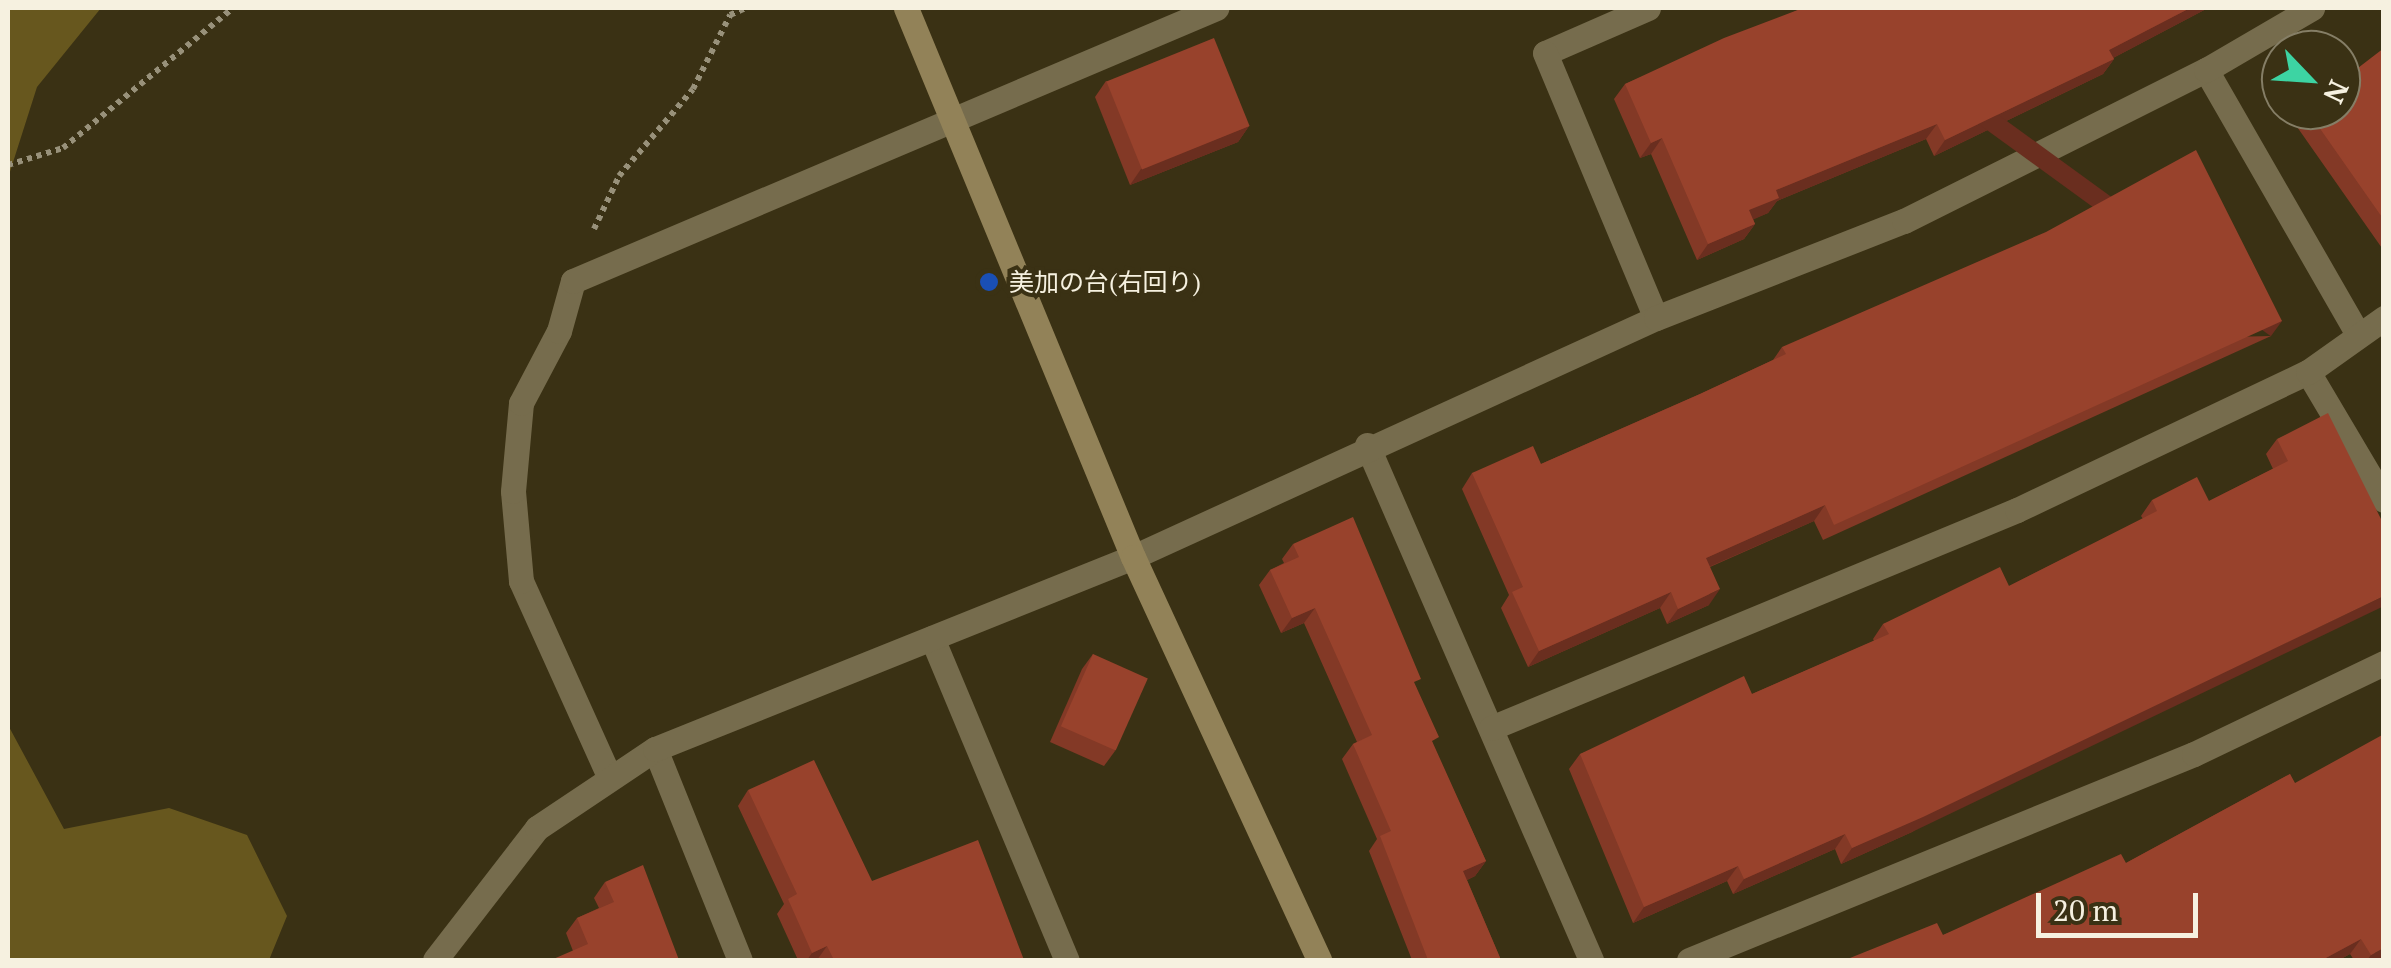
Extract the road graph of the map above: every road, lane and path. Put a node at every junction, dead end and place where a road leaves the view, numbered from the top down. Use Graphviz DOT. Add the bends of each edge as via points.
graph roads {
  1 [pos="232,8"];
  2 [pos="746,8"];
  3 [pos="906,8"];
  4 [pos="1216,8"];
  5 [pos="1648,8"];
  6 [pos="2312,8"];
  7 [pos="2206,70"];
  8 [pos="8,165"];
  9 [pos="573,281"];
  10 [pos="1656,318"];
  11 [pos="2384,318"];
  12 [pos="2358,334"];
  13 [pos="2308,372"];
  14 [pos="1367,445"];
  15 [pos="2384,500"];
  16 [pos="1133,557"];
  17 [pos="932,638"];
  18 [pos="2384,663"];
  19 [pos="1492,728"];
  20 [pos="655,749"];
  21 [pos="609,776"];
  22 [pos="435,960"];
  23 [pos="740,960"];
  24 [pos="1068,960"];
  25 [pos="1319,960"];
  26 [pos="1592,960"];
  27 [pos="1688,960"];
  1 -- 8 [label="path" via="63,148"];
  2 -- 9 [label="path" via="730,14 693,89 619,176"];
  3 -- 16 [label="street"];
  4 -- 9 [label="street"];
  5 -- 10 [label="street" via="1545,53"];
  6 -- 7 [label="street"];
  7 -- 10 [label="street" via="1904,221"];
  7 -- 12 [label="street"];
  9 -- 21 [label="street" via="559,331 521,403 513,491 521,581"];
  10 -- 14 [label="street"];
  11 -- 12 [label="street"];
  12 -- 13 [label="street"];
  13 -- 15 [label="street"];
  13 -- 19 [label="street" via="2018,510"];
  14 -- 16 [label="street"];
  14 -- 19 [label="street"];
  16 -- 17 [label="street"];
  16 -- 25 [label="street"];
  17 -- 20 [label="street"];
  17 -- 24 [label="street"];
  18 -- 27 [label="street" via="2194,754"];
  19 -- 26 [label="street"];
  20 -- 21 [label="street"];
  20 -- 23 [label="street"];
  21 -- 22 [label="street" via="537,828"];
}
